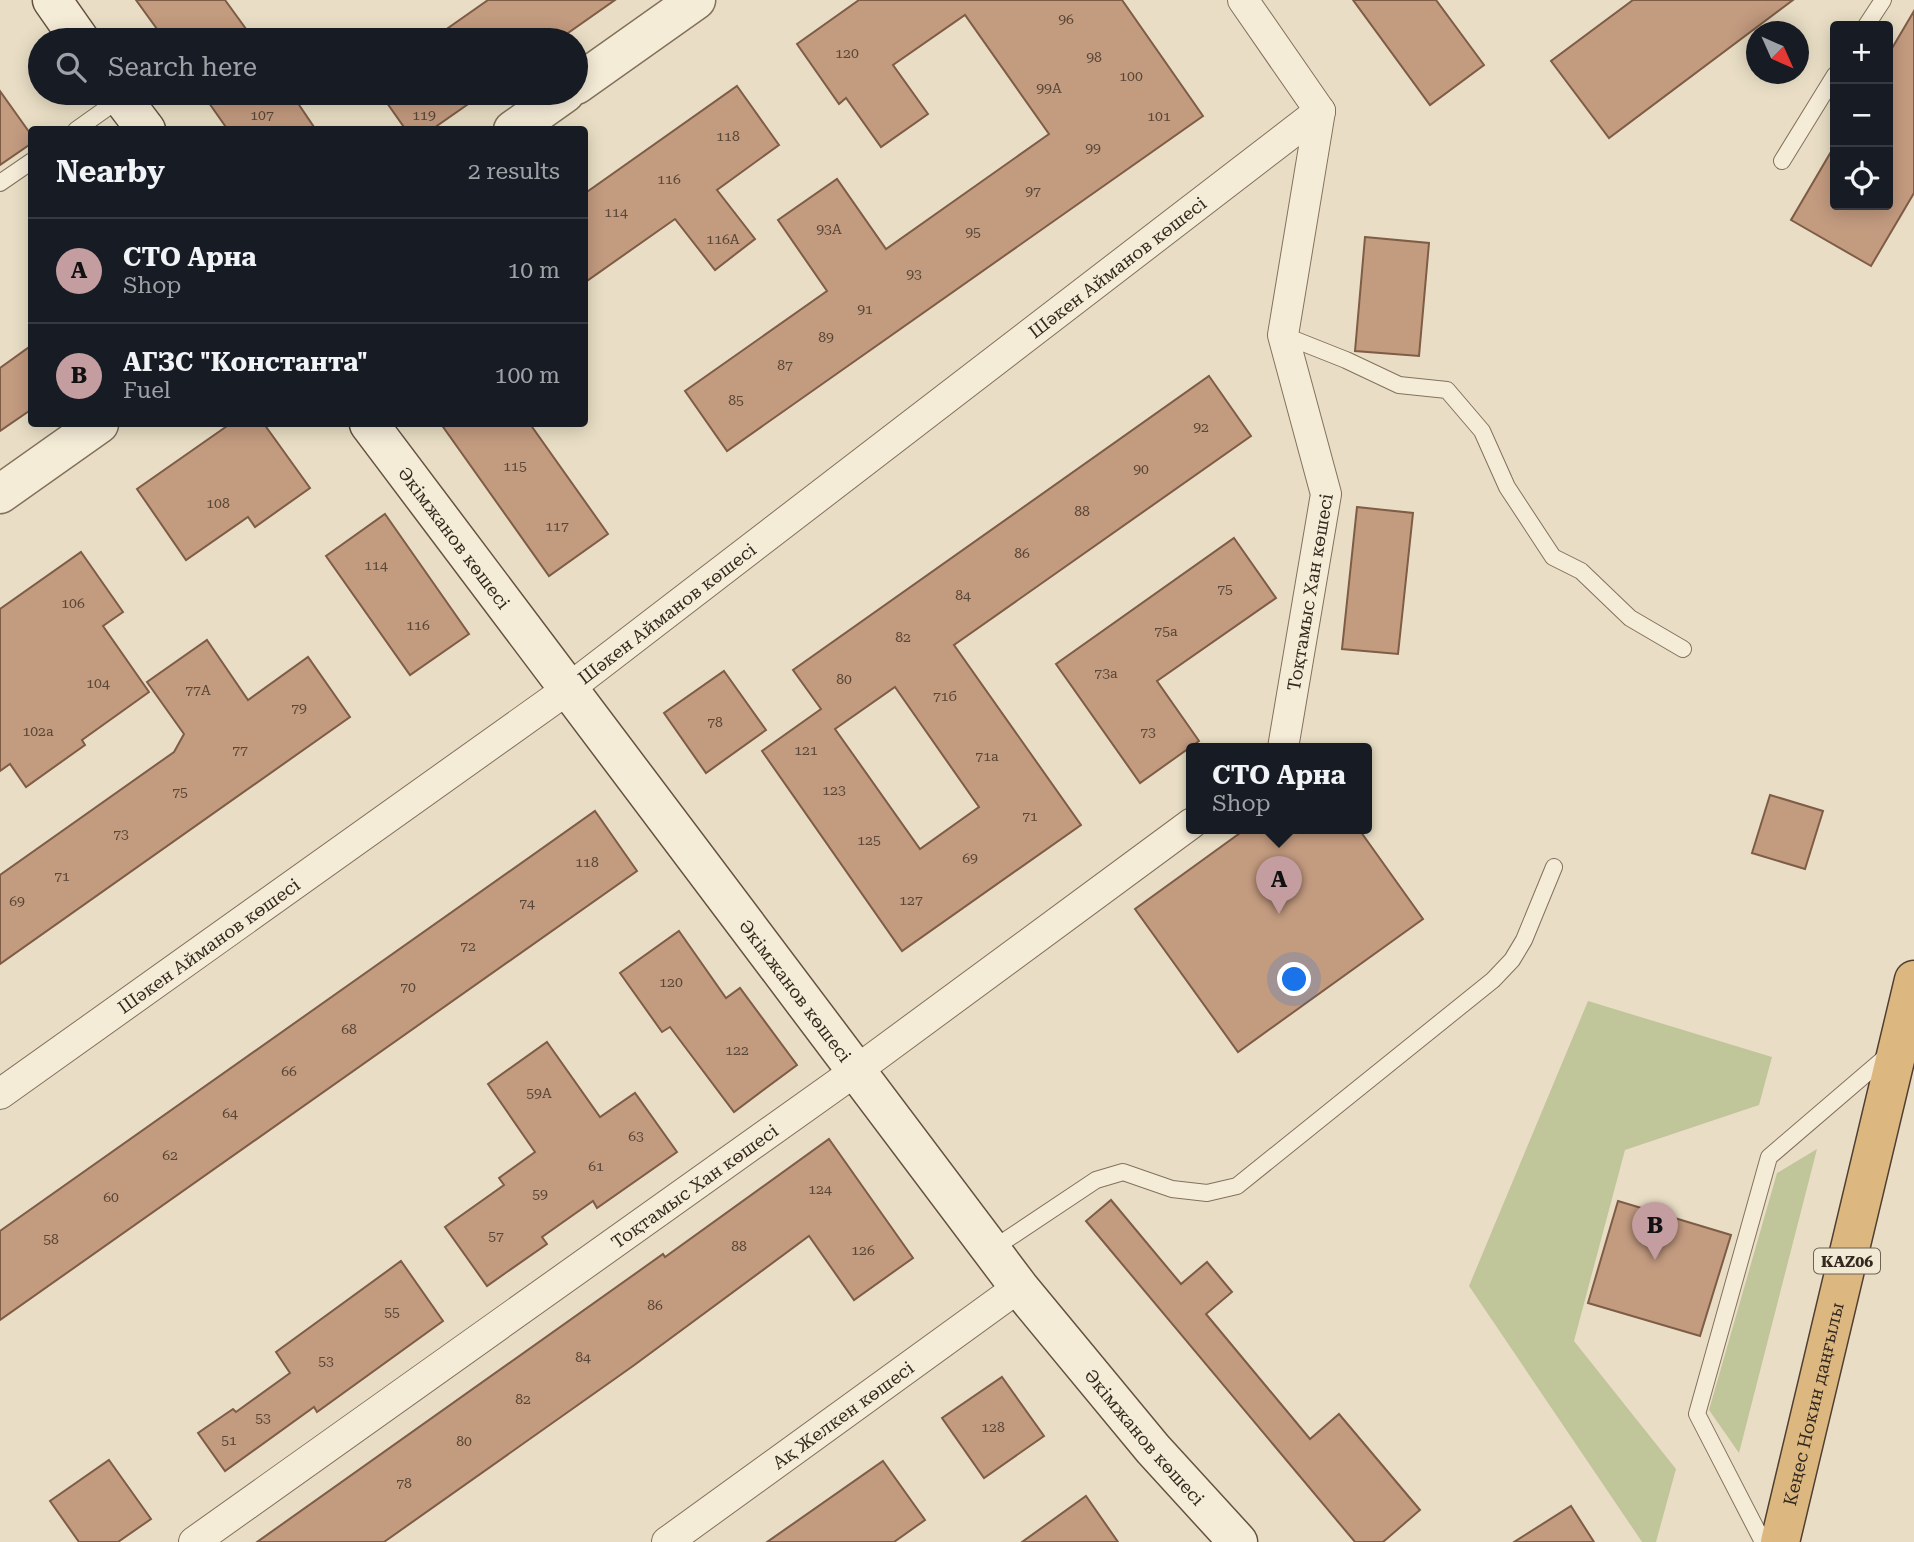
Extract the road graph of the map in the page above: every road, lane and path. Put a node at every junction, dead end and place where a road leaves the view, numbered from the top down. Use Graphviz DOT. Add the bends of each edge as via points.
graph roads {
  1 [pos="52,0"];
  2 [pos="696,0"];
  3 [pos="1243,0"];
  4 [pos="1882,0"];
  5 [pos="1869,21"];
  6 [pos="72,28"];
  7 [pos="588,76"];
  8 [pos="1830,83"];
  9 [pos="107,105"];
  10 [pos="127,105"];
  11 [pos="548,105"];
  12 [pos="1320,111"];
  13 [pos="81,126"];
  14 [pos="143,126"];
  15 [pos="519,126"];
  16 [pos="1782,161"];
  17 [pos="28,164"];
  18 [pos="0,183"];
  19 [pos="1283,335"];
  20 [pos="95,427"];
  21 [pos="371,427"];
  22 [pos="0,494"];
  23 [pos="1683,649"];
  24 [pos="568,689"];
  25 [pos="1284,743"];
  26 [pos="1186,827"];
  27 [pos="1554,867"];
  28 [pos="1914,980"];
  29 [pos="1898,1046"];
  30 [pos="857,1070"];
  31 [pos="0,1094"];
  32 [pos="991,1250"];
  33 [pos="1019,1287"];
  34 [pos="194,1542"];
  35 [pos="667,1542"];
  36 [pos="1238,1542"];
  37 [pos="1763,1542"];
  38 [pos="1780,1542"];
  1 -- 6 [label="main road"];
  2 -- 7 [label="main road"];
  3 -- 12 [label="street"];
  4 -- 5 [label="lane"];
  8 -- 16 [label="lane"];
  9 -- 13 [label="lane"];
  10 -- 14 [label="main road"];
  11 -- 15 [label="main road"];
  12 -- 19 [label="street, Тоқтамыс Хан көшесі"];
  12 -- 24 [label="street, Шәкен Айманов көшесі"];
  17 -- 18 [label="lane"];
  19 -- 23 [label="lane" via="1399,385 1447,390 1482,431 1507,487 1553,557 1581,571 1629,618"];
  19 -- 25 [label="street, Тоқтамыс Хан көшесі" via="1326,494"];
  20 -- 22 [label="main road"];
  21 -- 24 [label="main road, Әкімжанов көшесі"];
  24 -- 30 [label="main road, Әкімжанов көшесі"];
  24 -- 31 [label="street, Шәкен Айманов көшесі"];
  26 -- 30 [label="street, Тоқтамыс Хан көшесі"];
  27 -- 32 [label="lane" via="1524,940 1493,980 1237,1186 1195,1192 1123,1172 1096,1180"];
  28 -- 29 [label="highway, Кеңес Нокин даңғылы / KАZ06"];
  29 -- 37 [label="lane" via="1769,1157 1700,1401 1697,1414"];
  29 -- 38 [label="highway, Кеңес Нокин даңғылы / KАZ06"];
  30 -- 32 [label="main road, Әкімжанов көшесі"];
  30 -- 34 [label="street, Тоқтамыс Хан көшесі"];
  32 -- 33 [label="main road, Әкімжанов көшесі"];
  33 -- 35 [label="street, Ақ Желкен көшесі"];
  33 -- 36 [label="main road, Әкімжанов көшесі" via="1153,1449"];
}
